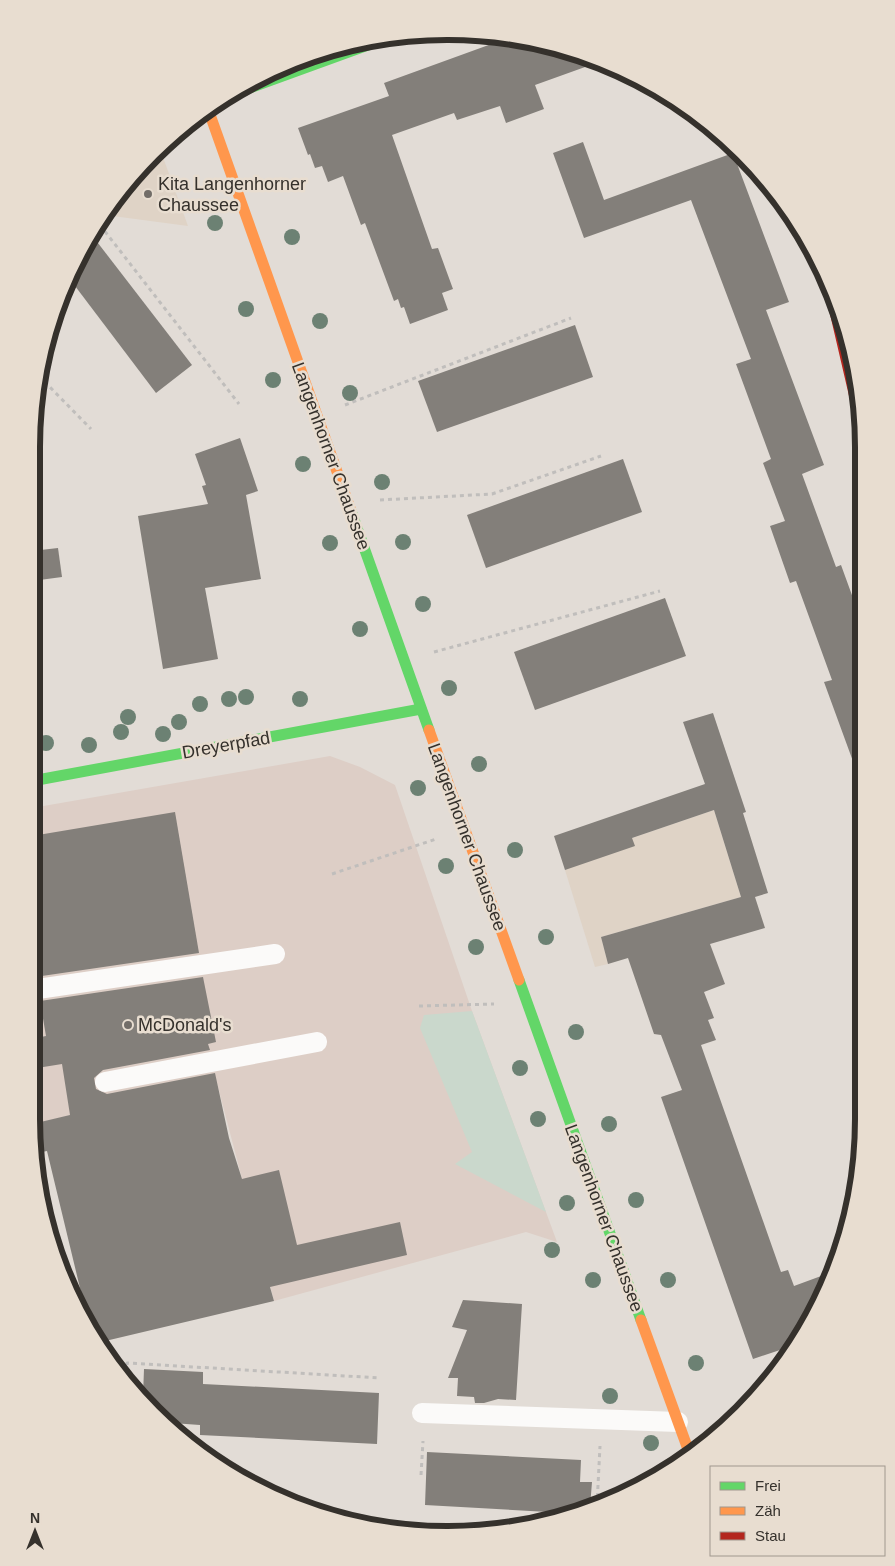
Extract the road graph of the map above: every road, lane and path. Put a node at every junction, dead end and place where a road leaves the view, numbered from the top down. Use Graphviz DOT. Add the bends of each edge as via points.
graph roads {
  1 [pos="343,54"];
  2 [pos="274,79"];
  3 [pos="211,116"];
  4 [pos="103,230"];
  5 [pos="571,318"];
  6 [pos="45,382"];
  7 [pos="239,404"];
  8 [pos="316,416"];
  9 [pos="91,429"];
  10 [pos="600,456"];
  11 [pos="347,502"];
  12 [pos="660,591"];
  13 [pos="403,660"];
  14 [pos="421,709"];
  15 [pos="40,780"];
  16 [pos="464,830"];
  17 [pos="332,874"];
  18 [pos="275,954"];
  19 [pos="40,989"];
  20 [pos="527,1004"];
  21 [pos="419,1006"];
  22 [pos="317,1042"];
  23 [pos="105,1082"];
  24 [pos="127,1370"];
  25 [pos="380,1378"];
  26 [pos="422,1413"];
  27 [pos="678,1422"];
  28 [pos="600,1438"];
  29 [pos="687,1448"];
  30 [pos="597,1497"];
  1 -- 2 [label="main road"];
  3 -- 8 [label="main road, Langenhorner Chaussee"];
  4 -- 7 [label="path"];
  5 -- 8 [label="path"];
  6 -- 9 [label="path"];
  8 -- 11 [label="main road, Langenhorner Chaussee"];
  10 -- 11 [label="path" via="492,494"];
  11 -- 13 [label="main road, Langenhorner Chaussee"];
  12 -- 13 [label="path"];
  13 -- 14 [label="main road, Langenhorner Chaussee"];
  14 -- 15 [label="main road, Dreyerpfad"];
  14 -- 16 [label="main road, Langenhorner Chaussee"];
  16 -- 17 [label="path"];
  16 -- 20 [label="main road, Langenhorner Chaussee"];
  18 -- 19 [label="lane"];
  20 -- 21 [label="path"];
  20 -- 27 [label="main road, Langenhorner Chaussee"];
  22 -- 23 [label="lane"];
  24 -- 25 [label="path" via="127,1363"];
  26 -- 27 [label="lane"];
  27 -- 29 [label="main road, Langenhorner Chaussee"];
  28 -- 30 [label="path"];
}
